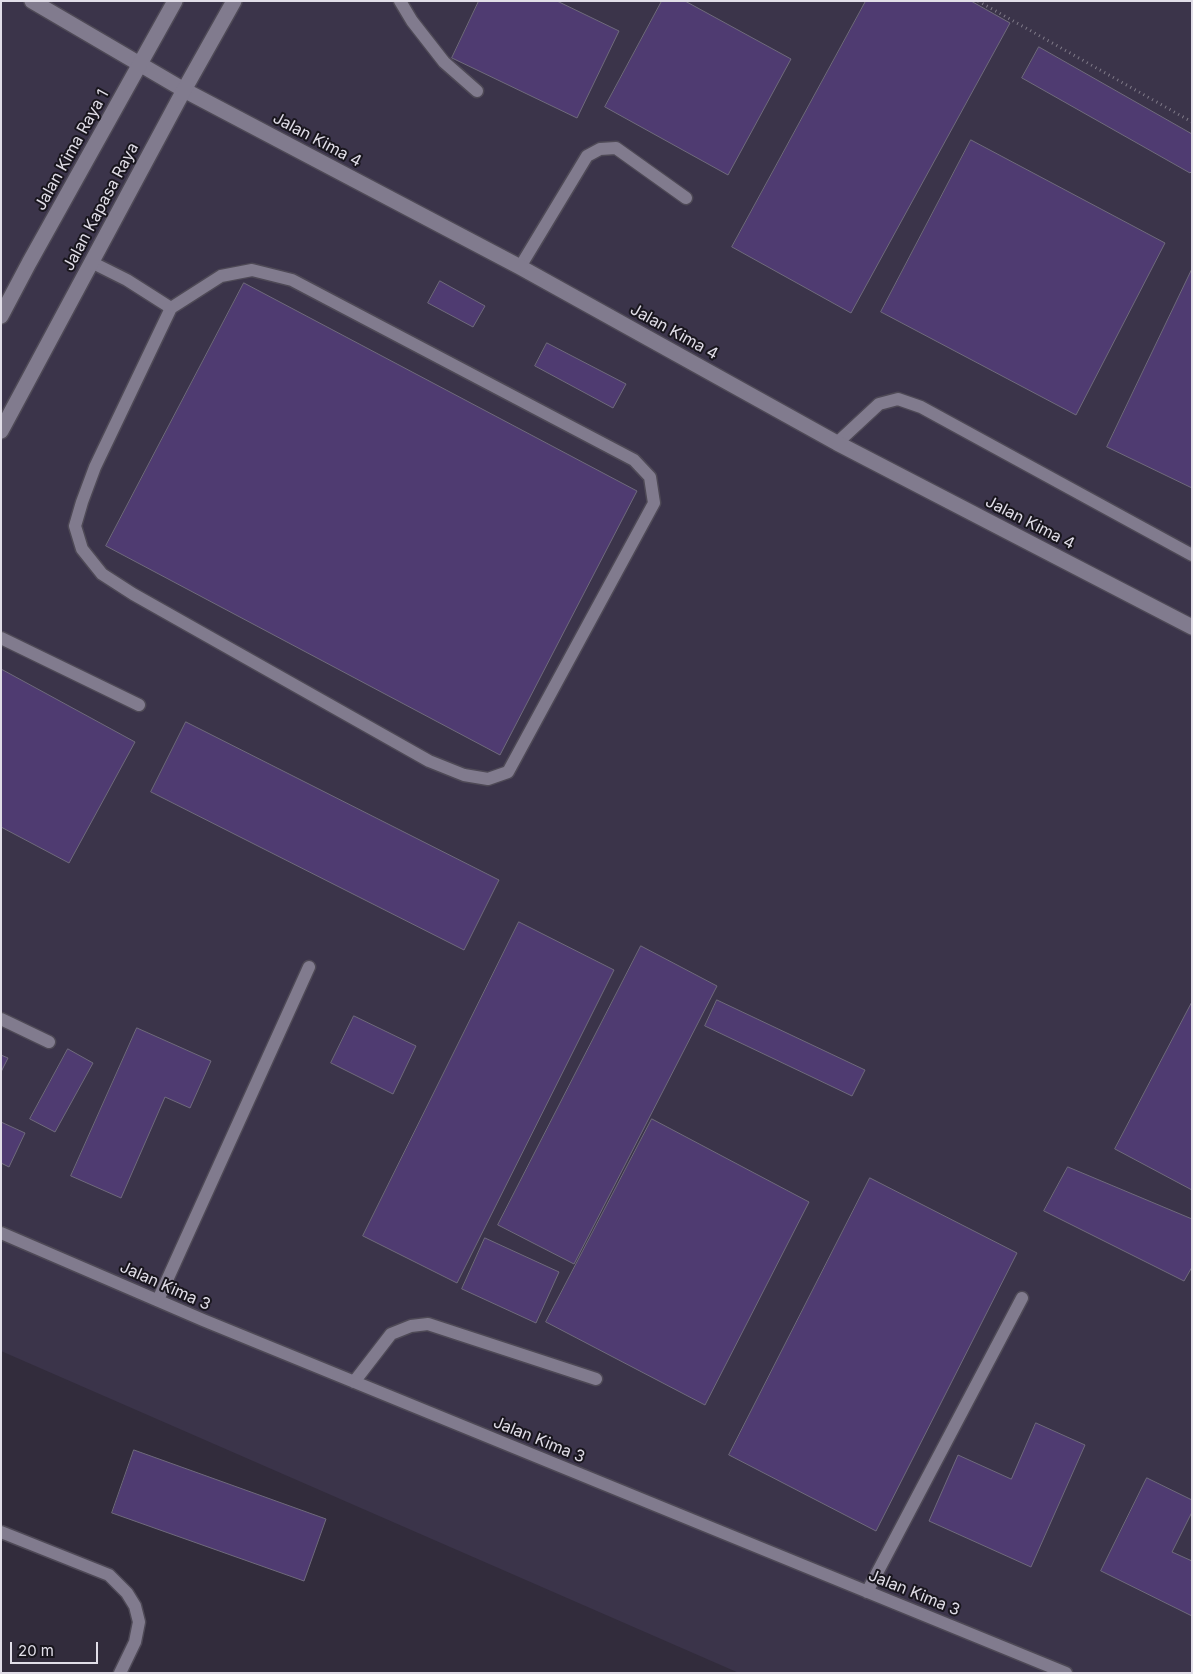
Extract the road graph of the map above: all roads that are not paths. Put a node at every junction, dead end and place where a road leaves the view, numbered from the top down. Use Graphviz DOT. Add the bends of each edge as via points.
graph roads {
  1 [pos="32,1"];
  2 [pos="175,1"];
  3 [pos="234,1"];
  4 [pos="400,1"];
  5 [pos="140,64"];
  6 [pos="184,90"];
  7 [pos="477,91"];
  8 [pos="686,198"];
  9 [pos="91,262"];
  10 [pos="520,267"];
  11 [pos="171,308"];
  12 [pos="1,316"];
  13 [pos="1,431"];
  14 [pos="837,443"];
  15 [pos="1192,555"];
  16 [pos="1192,627"];
  17 [pos="1,638"];
  18 [pos="139,705"];
  19 [pos="309,967"];
  20 [pos="1,1019"];
  21 [pos="49,1042"];
  22 [pos="1,1233"];
  23 [pos="1022,1298"];
  24 [pos="158,1300"];
  25 [pos="596,1379"];
  26 [pos="354,1382"];
  27 [pos="1,1532"];
  28 [pos="867,1592"];
  29 [pos="120,1673"];
  30 [pos="1066,1673"];
  1 -- 5 [label="street, Jalan Kima 4"];
  2 -- 5 [label="street, Jalan Kima Raya 1"];
  3 -- 6 [label="street, Jalan Kapasa Raya"];
  4 -- 7 [label="lane" via="444,62"];
  5 -- 6 [label="street, Jalan Kima 4"];
  5 -- 12 [label="street, Jalan Kima Raya 1"];
  6 -- 9 [label="street, Jalan Kapasa Raya"];
  6 -- 10 [label="street, Jalan Kima 4"];
  8 -- 10 [label="lane" via="616,148 600,148 587,156"];
  9 -- 11 [label="lane"];
  9 -- 13 [label="street, Jalan Kapasa Raya"];
  10 -- 14 [label="street, Jalan Kima 4"];
  11 -- 11 [label="lane" via="91,476 75,526 82,549 102,574 133,594 429,761 464,775 488,778 508,772 654,503 650,477 634,460 292,280 252,270 221,276"];
  14 -- 15 [label="lane" via="879,404 898,399 921,407"];
  14 -- 16 [label="street, Jalan Kima 4"];
  17 -- 18 [label="lane"];
  19 -- 24 [label="lane"];
  20 -- 21 [label="lane"];
  22 -- 24 [label="lane, Jalan Kima 3"];
  23 -- 28 [label="lane"];
  24 -- 26 [label="lane, Jalan Kima 3"];
  25 -- 26 [label="lane" via="428,1324 411,1326 391,1334"];
  26 -- 28 [label="lane, Jalan Kima 3"];
  27 -- 29 [label="lane" via="109,1575 128,1593 139,1622 135,1642"];
  28 -- 30 [label="lane, Jalan Kima 3"];
}
